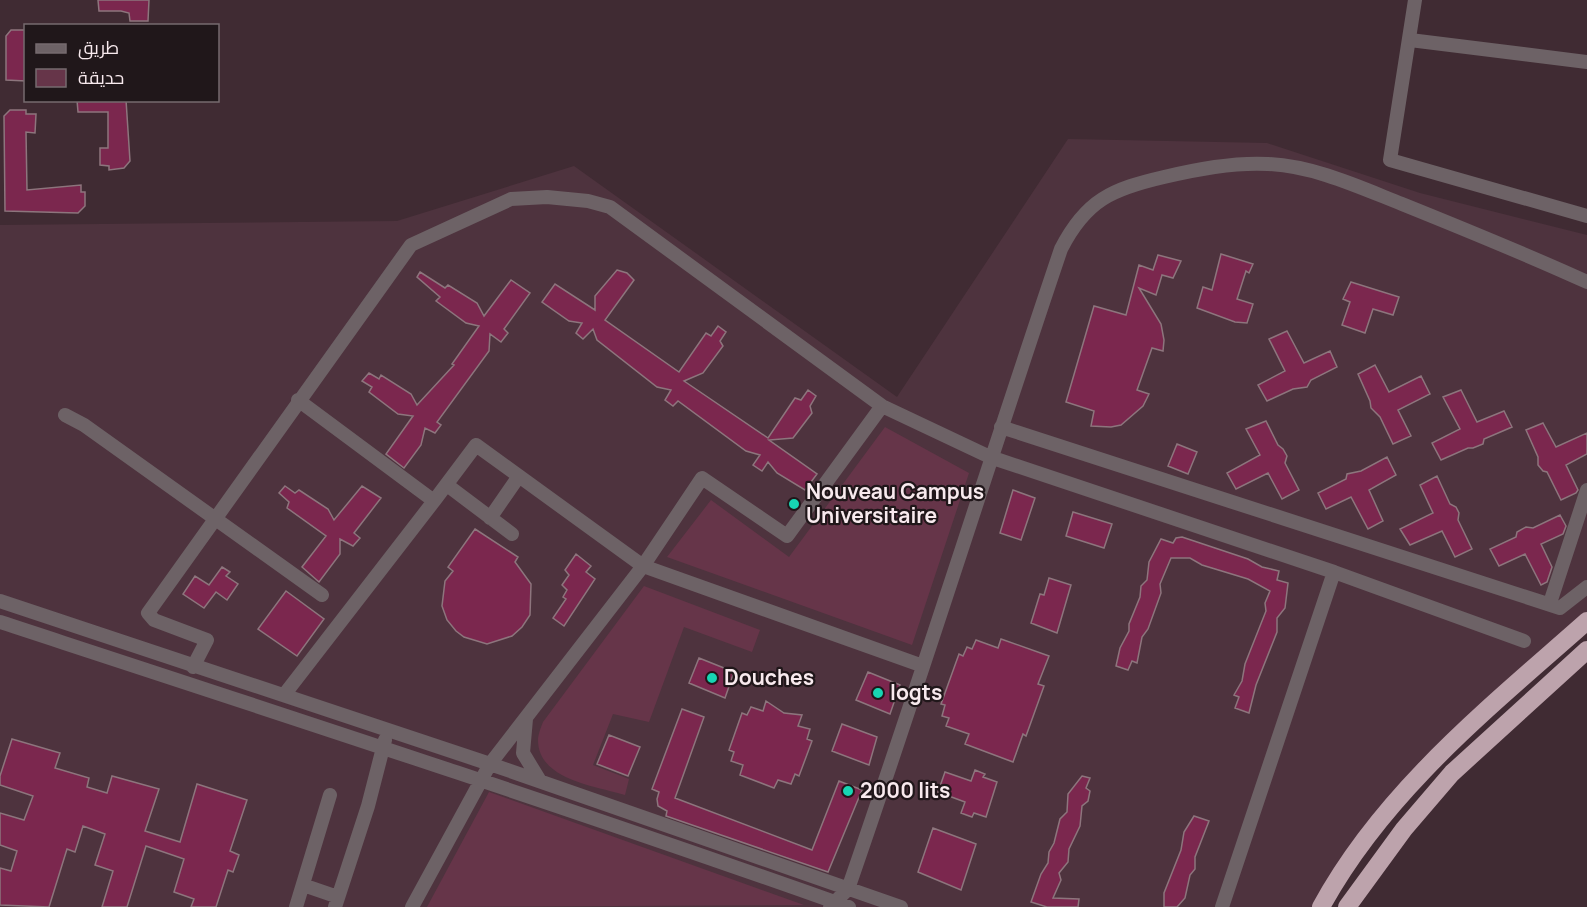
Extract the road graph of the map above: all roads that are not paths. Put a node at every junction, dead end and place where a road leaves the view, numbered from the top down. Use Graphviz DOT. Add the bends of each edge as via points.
graph roads {
  1 [pos="1415,0"];
  2 [pos="1410,40"];
  3 [pos="1587,62"];
  4 [pos="1587,216"];
  5 [pos="1587,282"];
  6 [pos="298,400"];
  7 [pos="882,406"];
  8 [pos="65,415"];
  9 [pos="1000,427"];
  10 [pos="990,457"];
  11 [pos="519,476"];
  12 [pos="447,485"];
  13 [pos="1587,490"];
  14 [pos="434,501"];
  15 [pos="215,518"];
  16 [pos="490,518"];
  17 [pos="512,534"];
  18 [pos="643,566"];
  19 [pos="1334,572"];
  20 [pos="1587,588"];
  21 [pos="322,595"];
  22 [pos="0,601"];
  23 [pos="1550,603"];
  24 [pos="1587,621"];
  25 [pos="0,622"];
  26 [pos="1524,641"];
  27 [pos="1587,650"];
  28 [pos="923,666"];
  29 [pos="194,667"];
  30 [pos="284,695"];
  31 [pos="526,717"];
  32 [pos="389,730"];
  33 [pos="383,747"];
  34 [pos="490,764"];
  35 [pos="480,778"];
  36 [pos="540,781"];
  37 [pos="330,795"];
  38 [pos="303,885"];
  39 [pos="848,889"];
  40 [pos="337,902"];
  41 [pos="832,905"];
  42 [pos="296,907"];
  43 [pos="412,907"];
  44 [pos="849,907"];
  45 [pos="901,907"];
  46 [pos="1222,907"];
  47 [pos="1321,907"];
  48 [pos="1347,907"];
  1 -- 2 [label="lane"];
  2 -- 3 [label="lane"];
  2 -- 4 [label="lane" via="1390,160"];
  5 -- 9 [label="lane" via="1513,248 1341,180 1300,168 1242,164 1139,183 1102,199 1074,224 1061,249"];
  6 -- 7 [label="lane" via="411,245 511,199 547,196 610,207"];
  6 -- 14 [label="lane"];
  6 -- 15 [label="lane"];
  7 -- 10 [label="lane"];
  7 -- 18 [label="lane" via="787,536 702,478"];
  8 -- 15 [label="lane"];
  9 -- 10 [label="lane"];
  9 -- 23 [label="lane"];
  10 -- 19 [label="lane"];
  10 -- 28 [label="lane"];
  11 -- 12 [label="lane" via="476,445"];
  11 -- 16 [label="lane"];
  11 -- 18 [label="lane"];
  12 -- 14 [label="lane"];
  12 -- 16 [label="lane"];
  13 -- 23 [label="lane"];
  14 -- 30 [label="lane"];
  15 -- 21 [label="lane"];
  15 -- 29 [label="lane" via="148,613 154,620 207,640"];
  16 -- 17 [label="lane"];
  18 -- 28 [label="lane"];
  18 -- 31 [label="lane"];
  19 -- 26 [label="lane"];
  19 -- 46 [label="lane"];
  20 -- 23 [label="lane" via="1560,608"];
  22 -- 29 [label="lane"];
  24 -- 47 [label="highway" via="1404,791 1363,843"];
  25 -- 33 [label="lane"];
  27 -- 48 [label="highway" via="1452,773 1404,829"];
  28 -- 39 [label="lane"];
  29 -- 30 [label="lane"];
  30 -- 32 [label="lane"];
  31 -- 34 [label="lane"];
  31 -- 36 [label="lane" via="523,753"];
  32 -- 33 [label="lane"];
  32 -- 34 [label="lane"];
  33 -- 35 [label="lane"];
  33 -- 40 [label="lane"];
  34 -- 35 [label="lane"];
  34 -- 36 [label="lane"];
  35 -- 41 [label="lane" via="764,875"];
  35 -- 43 [label="lane"];
  36 -- 39 [label="lane"];
  37 -- 38 [label="lane"];
  38 -- 40 [label="lane"];
  38 -- 42 [label="lane"];
  39 -- 41 [label="lane"];
  39 -- 45 [label="lane"];
  41 -- 44 [label="lane"];
}
